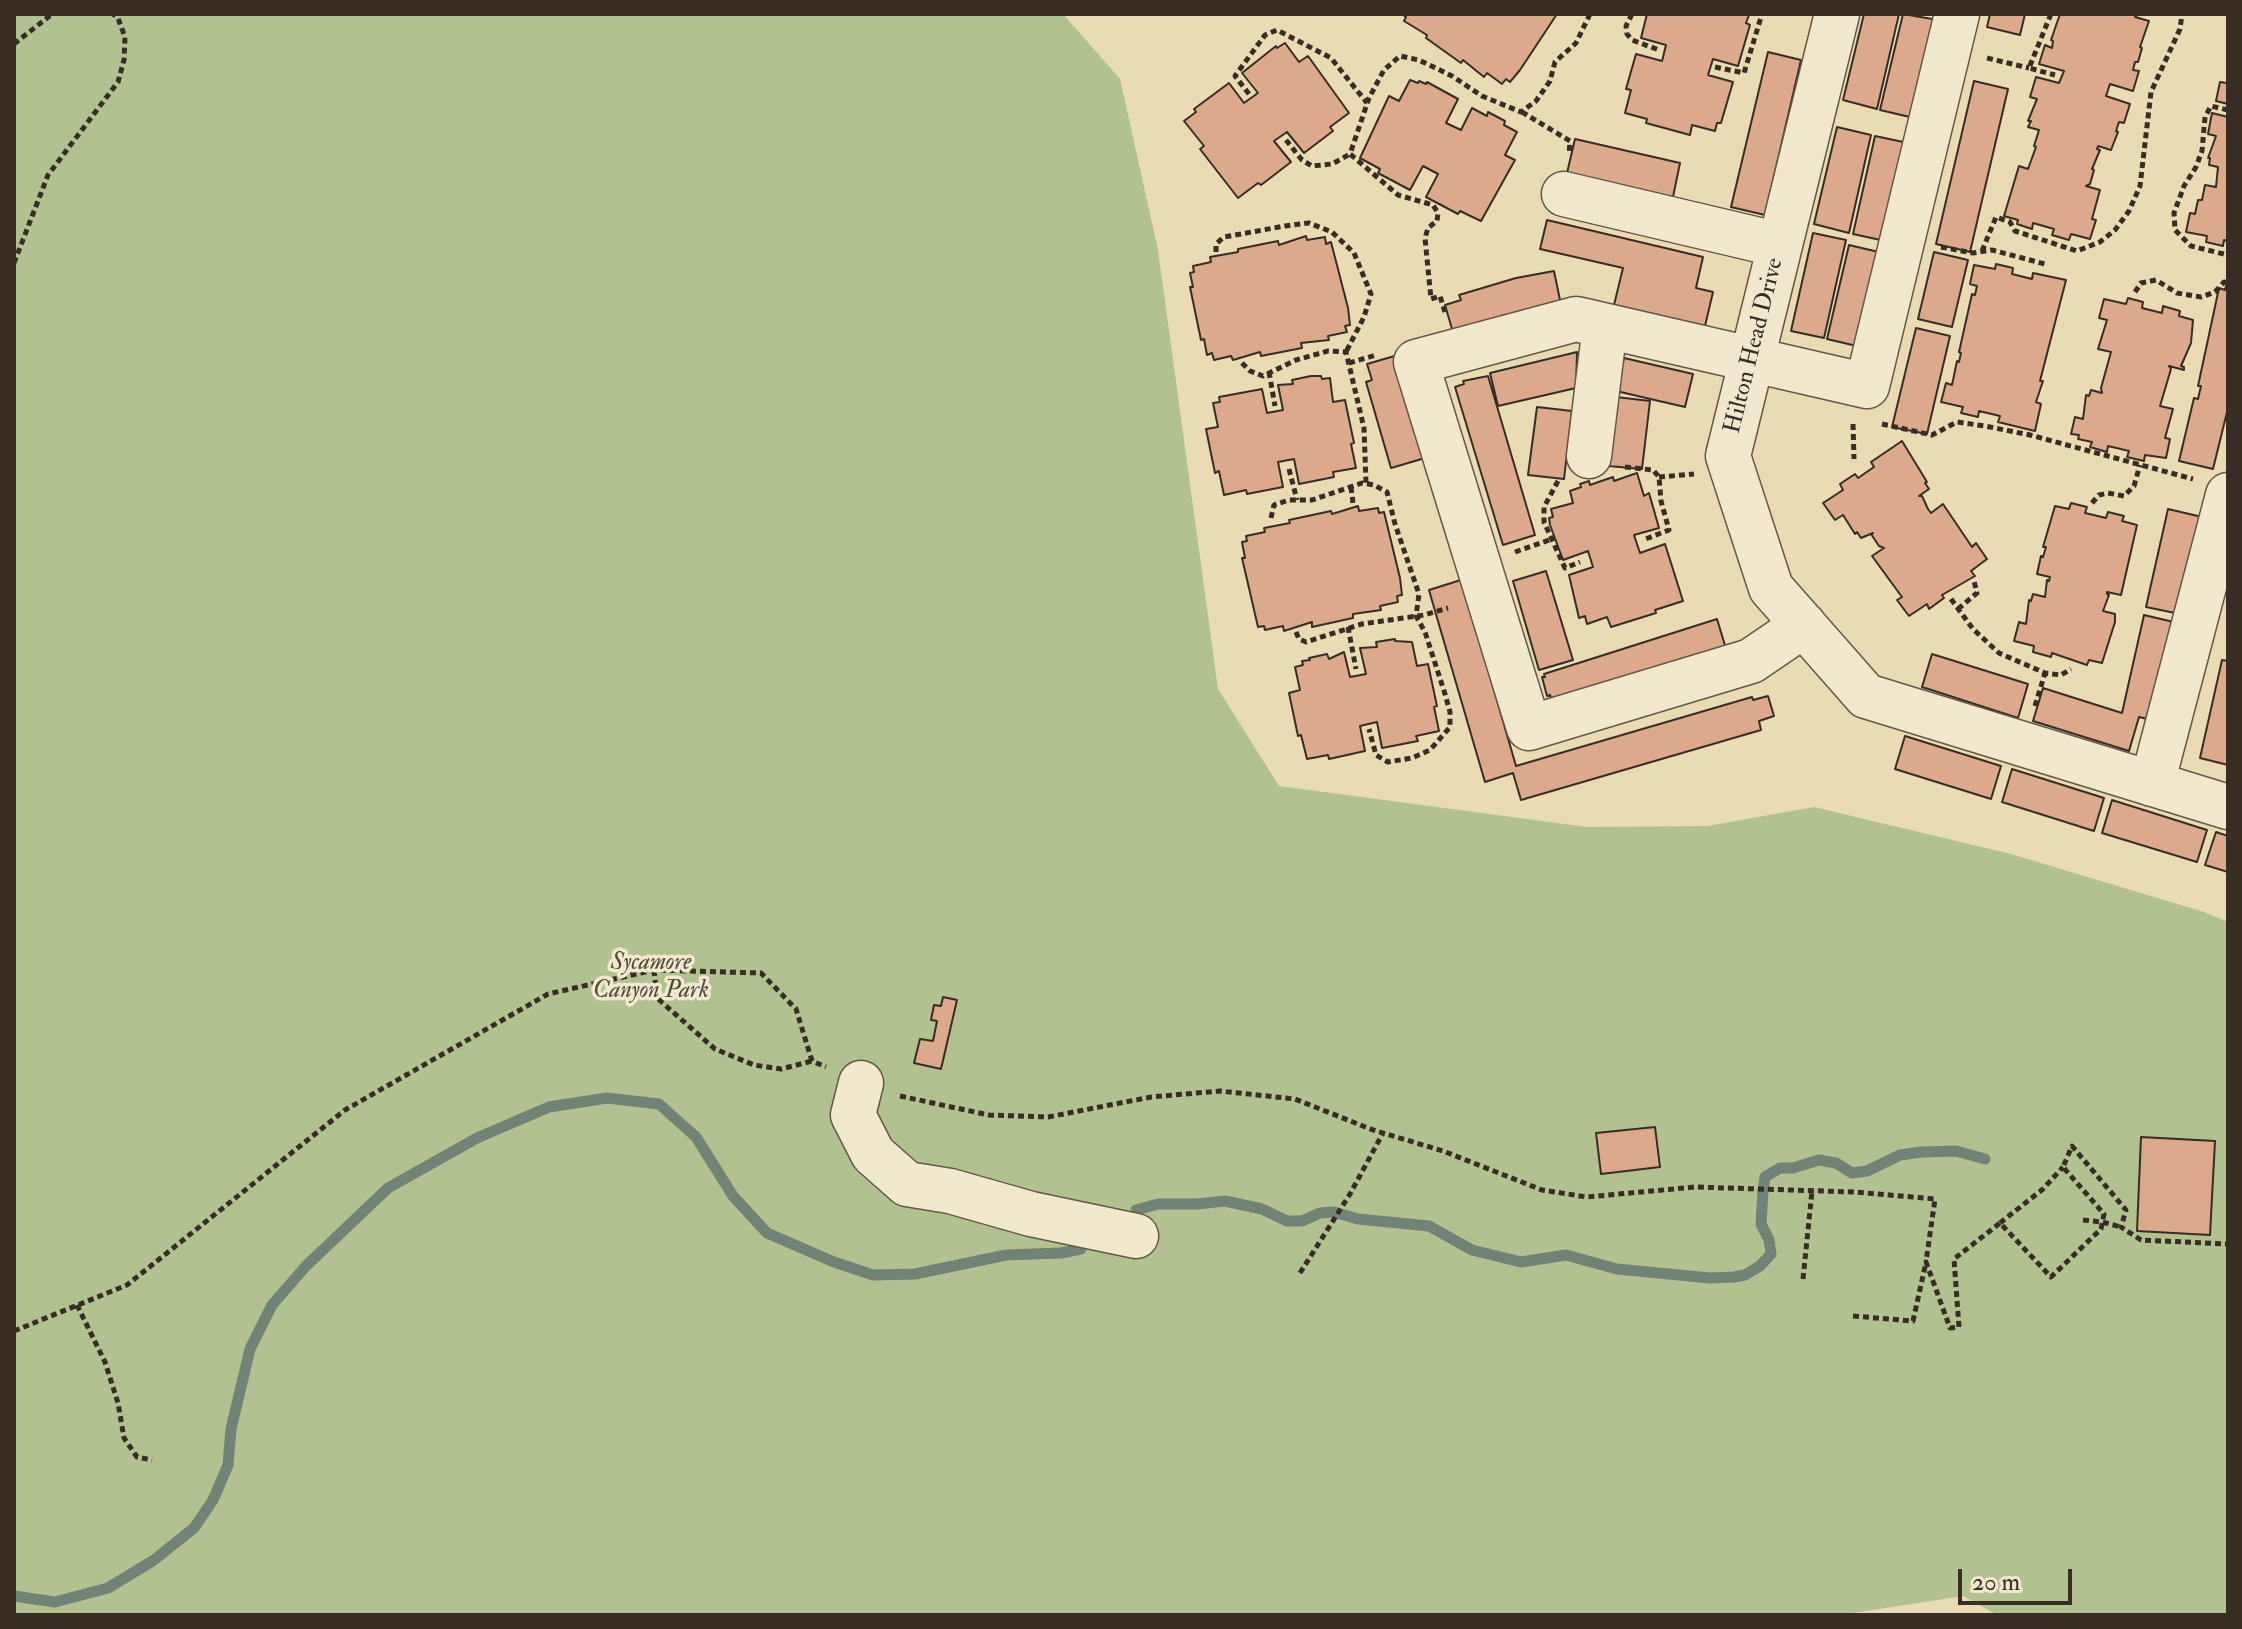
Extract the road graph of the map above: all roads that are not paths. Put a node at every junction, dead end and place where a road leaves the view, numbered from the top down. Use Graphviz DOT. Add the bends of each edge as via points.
graph roads {
  1 [pos="1837,14"];
  2 [pos="1957,14"];
  3 [pos="1564,194"];
  4 [pos="1780,245"];
  5 [pos="1605,326"];
  6 [pos="1751,361"];
  7 [pos="1591,466"];
  8 [pos="2228,495"];
  9 [pos="1804,625"];
  10 [pos="2152,784"];
  11 [pos="2228,807"];
  12 [pos="860,1086"];
  13 [pos="1136,1236"];
  1 -- 4 [label="street, Hilton Head Drive"];
  2 -- 6 [label="street" via="1867,386"];
  3 -- 4 [label="street"];
  4 -- 6 [label="street, Hilton Head Drive"];
  5 -- 6 [label="street"];
  5 -- 7 [label="street"];
  5 -- 9 [label="street" via="1576,319 1416,362 1529,728 1751,661"];
  6 -- 9 [label="street, Hilton Head Drive" via="1728,456 1771,588"];
  8 -- 10 [label="street"];
  9 -- 10 [label="street, Hilton Head Drive" via="1866,696"];
  10 -- 11 [label="street, Hilton Head Drive"];
  12 -- 13 [label="street" via="853,1115 873,1154 907,1184"];
}
